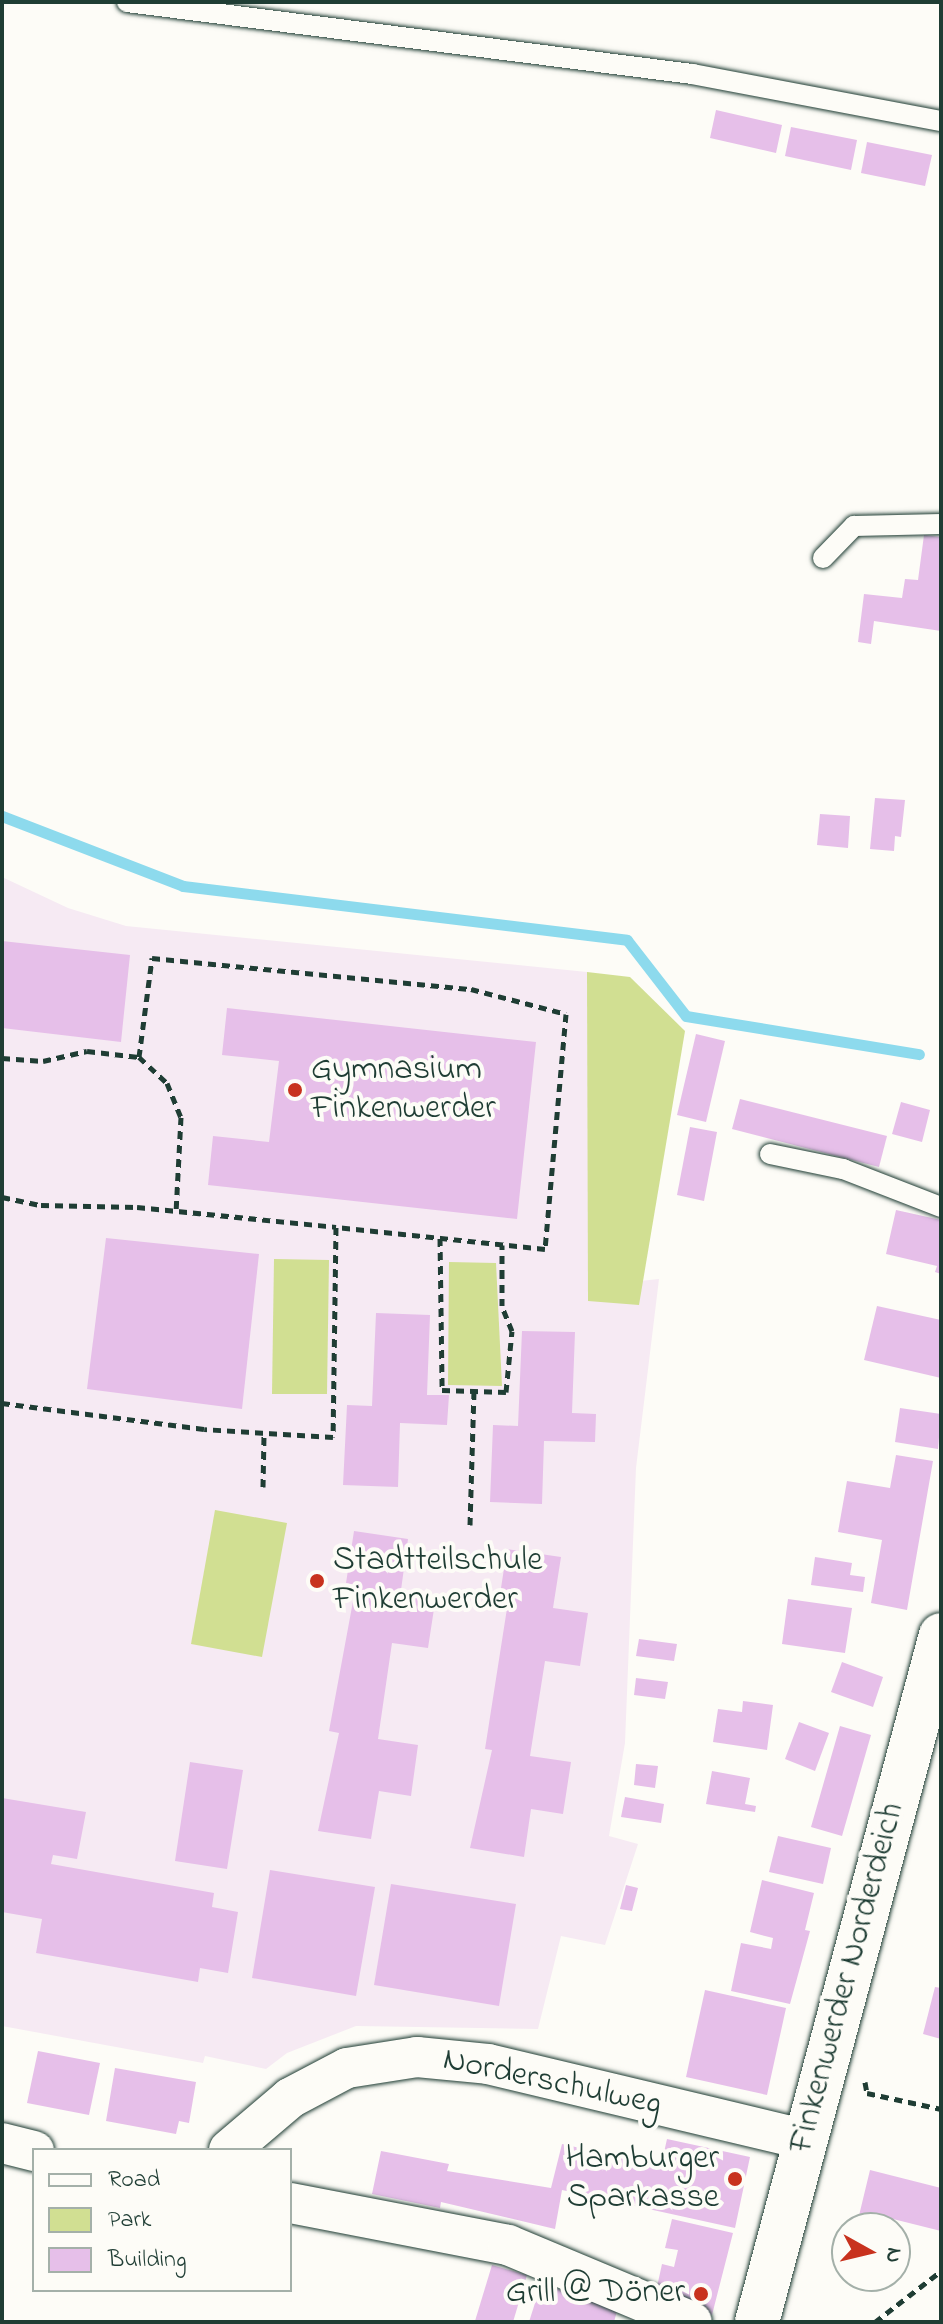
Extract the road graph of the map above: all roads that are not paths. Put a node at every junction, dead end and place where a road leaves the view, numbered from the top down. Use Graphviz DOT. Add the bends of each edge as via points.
graph roads {
  1 [pos="127,2"];
  2 [pos="941,121"];
  3 [pos="941,524"];
  4 [pos="823,558"];
  5 [pos="770,1154"];
  6 [pos="941,1207"];
  7 [pos="941,1635"];
  8 [pos="803,2139"];
  9 [pos="2,2143"];
  10 [pos="231,2148"];
  11 [pos="32,2150"];
  12 [pos="292,2203"];
  13 [pos="692,2322"];
  14 [pos="757,2322"];
  1 -- 2 [label="lane" via="692,74"];
  3 -- 4 [label="lane" via="854,526"];
  5 -- 6 [label="lane" via="843,1169"];
  7 -- 8 [label="street, Finkenwerder Norderdeich"];
  8 -- 10 [label="street, Norderschulweg" via="488,2064 417,2057 347,2068 290,2098"];
  8 -- 14 [label="street, Finkenwerder Norderdeich"];
  9 -- 11 [label="street"];
  12 -- 13 [label="street" via="508,2245"];
}
